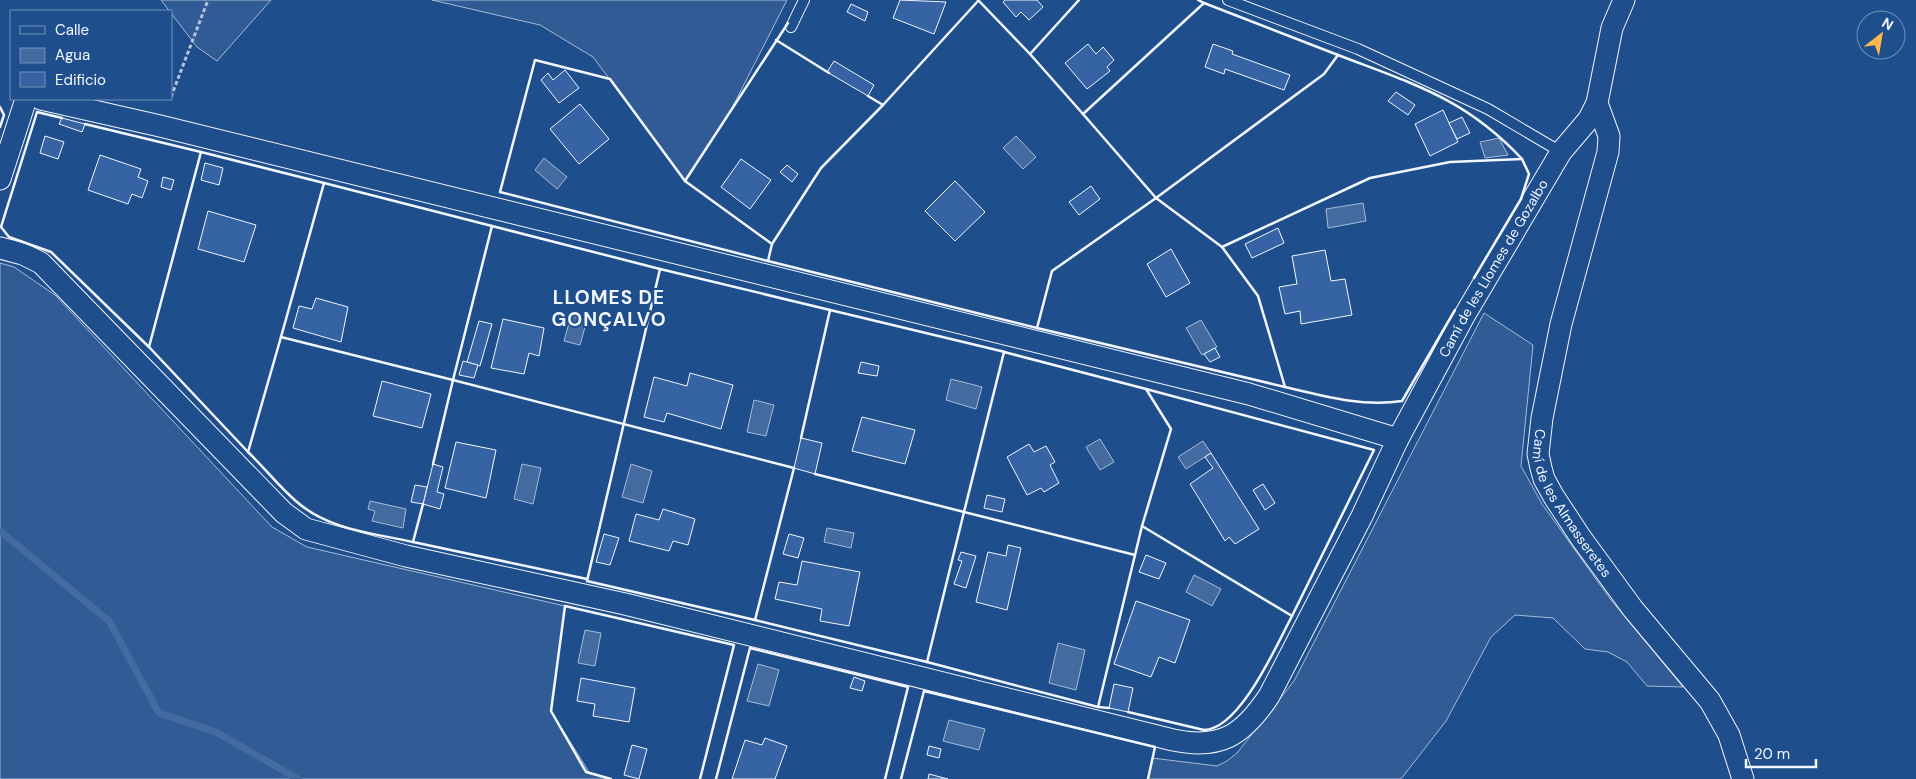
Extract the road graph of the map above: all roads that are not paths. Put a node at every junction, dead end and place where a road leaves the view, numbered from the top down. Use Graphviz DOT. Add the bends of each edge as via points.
graph roads {
  1 [pos="804,0"];
  2 [pos="1228,0"];
  3 [pos="1624,0"];
  4 [pos="791,27"];
  5 [pos="26,100"];
  6 [pos="45,100"];
  7 [pos="1597,103"];
  8 [pos="1561,152"];
  9 [pos="0,179"];
  10 [pos="0,248"];
  11 [pos="1398,439"];
  12 [pos="1743,779"];
  1 -- 4 [label="lane"];
  2 -- 8 [label="lane" via="1358,48 1488,110"];
  3 -- 7 [label="street" via="1612,28"];
  5 -- 9 [label="street"];
  6 -- 11 [label="street" via="1249,394"];
  7 -- 8 [label="street, Camí de les Llomes de Gozalbo" via="1589,119"];
  7 -- 12 [label="street, Camí de les Almasseretes" via="1609,136 1608,152 1561,324 1542,418 1538,454 1541,468 1554,497 1581,538 1633,609 1710,701 1729,734"];
  8 -- 11 [label="street, Camí de les Llomes de Gozalbo" via="1463,318"];
  10 -- 11 [label="street, Camí de les Llomes de Gozalbo" via="41,263 284,513 306,529 406,556 625,604 1194,744 1210,744 1234,734 1257,714 1362,516"];
}
